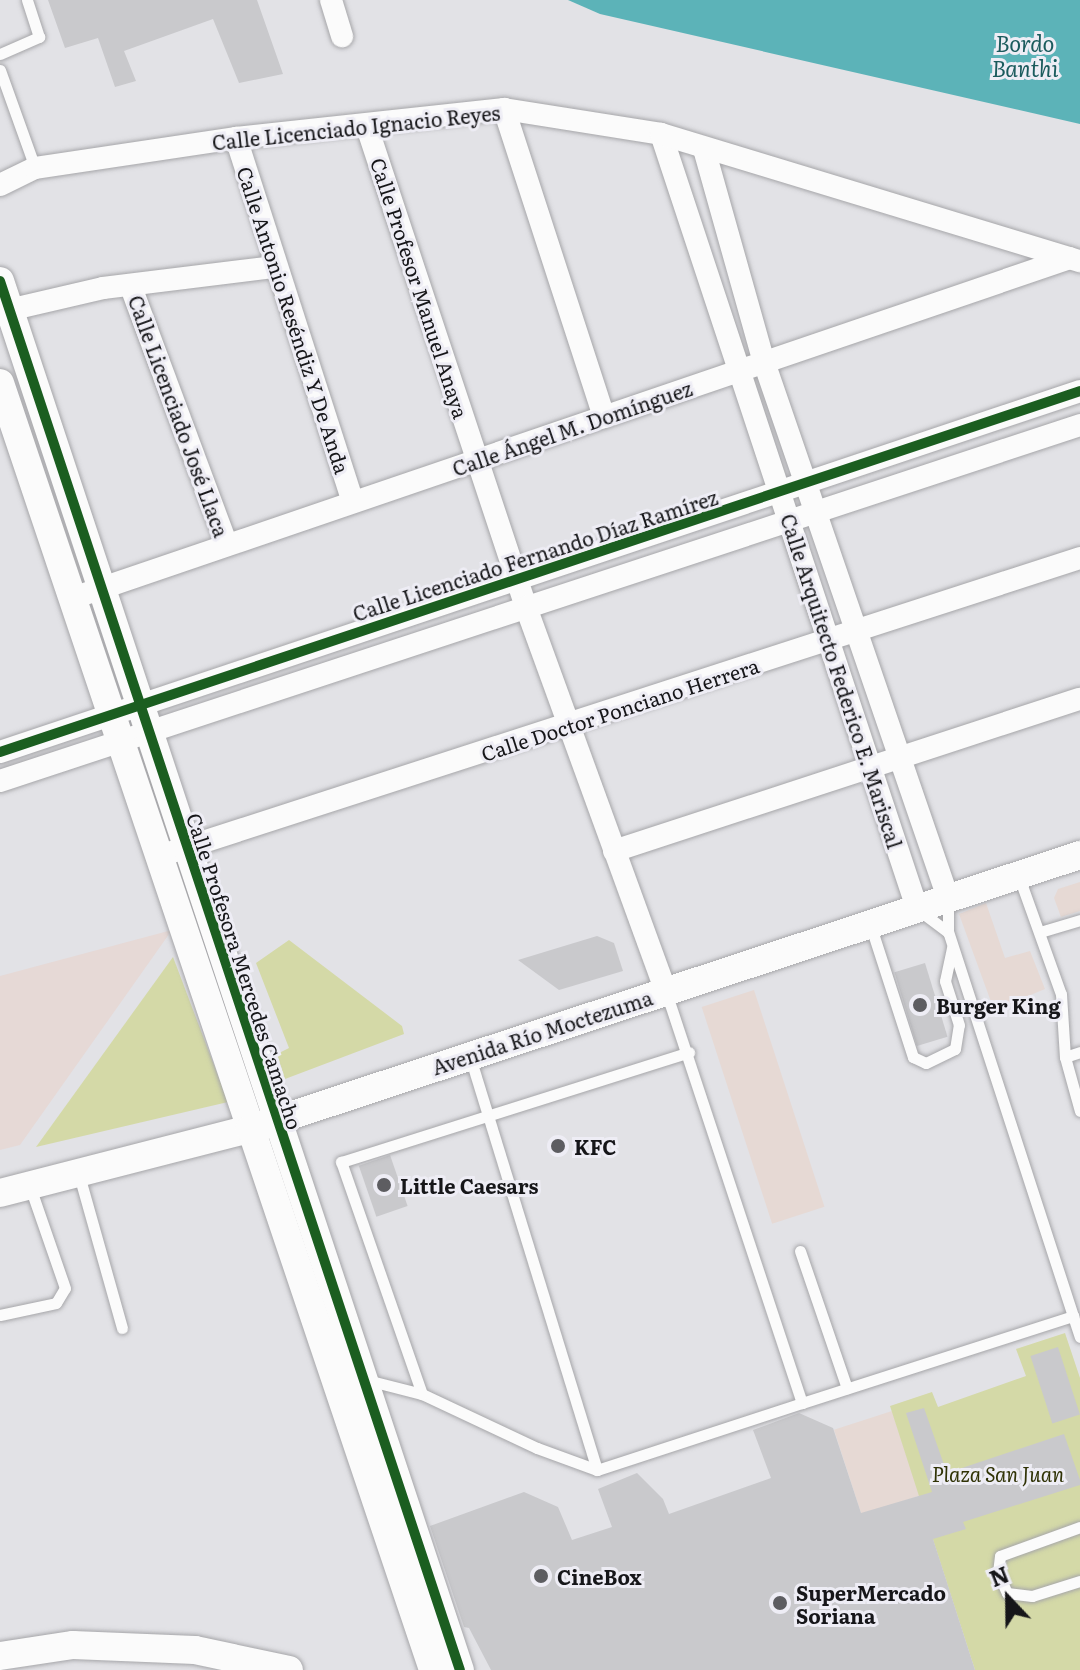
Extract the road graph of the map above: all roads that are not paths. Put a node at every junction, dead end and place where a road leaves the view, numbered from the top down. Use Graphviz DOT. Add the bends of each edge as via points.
graph roads {
  1 [pos="27,0"];
  2 [pos="331,0"];
  3 [pos="342,36"];
  4 [pos="0,54"];
  5 [pos="0,70"];
  6 [pos="504,109"];
  7 [pos="367,127"];
  8 [pos="661,134"];
  9 [pos="236,138"];
  10 [pos="704,149"];
  11 [pos="35,168"];
  12 [pos="0,185"];
  13 [pos="1075,259"];
  14 [pos="273,267"];
  15 [pos="0,281"];
  16 [pos="131,287"];
  17 [pos="5,311"];
  18 [pos="764,362"];
  19 [pos="739,371"];
  20 [pos="0,383"];
  21 [pos="1080,391"];
  22 [pos="604,417"];
  23 [pos="1080,425"];
  24 [pos="477,460"];
  25 [pos="805,484"];
  26 [pos="780,493"];
  27 [pos="353,502"];
  28 [pos="815,512"];
  29 [pos="789,521"];
  30 [pos="227,545"];
  31 [pos="1080,558"];
  32 [pos="517,580"];
  33 [pos="101,588"];
  34 [pos="73,598"];
  35 [pos="526,607"];
  36 [pos="855,631"];
  37 [pos="828,640"];
  38 [pos="1080,699"];
  39 [pos="144,719"];
  40 [pos="572,726"];
  41 [pos="117,728"];
  42 [pos="0,752"];
  43 [pos="897,758"];
  44 [pos="870,767"];
  45 [pos="0,781"];
  46 [pos="614,851"];
  47 [pos="173,852"];
  48 [pos="1080,855"];
  49 [pos="1019,875"];
  50 [pos="948,898"];
  51 [pos="917,908"];
  52 [pos="1080,920"];
  53 [pos="870,923"];
  54 [pos="948,932"];
  55 [pos="1040,932"];
  56 [pos="953,947"];
  57 [pos="666,991"];
  58 [pos="689,1052"];
  59 [pos="1080,1052"];
  60 [pos="470,1056"];
  61 [pos="1065,1057"];
  62 [pos="1080,1111"];
  63 [pos="492,1115"];
  64 [pos="262,1125"];
  65 [pos="78,1173"];
  66 [pos="30,1186"];
  67 [pos="0,1193"];
  68 [pos="800,1251"];
  69 [pos="0,1315"];
  70 [pos="1073,1316"];
  71 [pos="122,1328"];
  72 [pos="1080,1337"];
  73 [pos="364,1380"];
  74 [pos="847,1388"];
  75 [pos="422,1394"];
  76 [pos="802,1403"];
  77 [pos="597,1470"];
  78 [pos="401,1487"];
  79 [pos="373,1498"];
  80 [pos="1080,1527"];
  81 [pos="1080,1581"];
  82 [pos="0,1656"];
  83 [pos="289,1670"];
  84 [pos="433,1670"];
  85 [pos="460,1670"];
  1 -- 4 [label="lane" via="39,37"];
  2 -- 3 [label="street"];
  5 -- 11 [label="lane"];
  6 -- 7 [label="street, Calle Licenciado Ignacio Reyes"];
  6 -- 8 [label="street, Calle Licenciado Ignacio Reyes"];
  6 -- 22 [label="street"];
  7 -- 9 [label="street, Calle Licenciado Ignacio Reyes"];
  7 -- 24 [label="street, Calle Profesor Manuel Anaya"];
  8 -- 10 [label="street, Calle Licenciado Ignacio Reyes"];
  8 -- 19 [label="street, Calle Arquitecto Federico E. Mariscal"];
  9 -- 11 [label="street, Calle Licenciado Ignacio Reyes"];
  9 -- 14 [label="street, Calle Antonio Reséndiz Y De Anda"];
  10 -- 13 [label="street, Calle Licenciado Ignacio Reyes"];
  10 -- 18 [label="street, Calle Arquitecto Federico E. Mariscal"];
  11 -- 12 [label="street, Calle Licenciado Ignacio Reyes"];
  13 -- 18 [label="street, Calle Ángel M. Domínguez"];
  14 -- 16 [label="street"];
  14 -- 27 [label="street, Calle Antonio Reséndiz Y De Anda"];
  15 -- 17 [label="street, Calle Profesora Mercedes Camacho"];
  16 -- 17 [label="street"];
  16 -- 30 [label="street, Calle Licenciado José Llaca"];
  17 -- 33 [label="street, Calle Profesora Mercedes Camacho"];
  18 -- 19 [label="street, Calle Ángel M. Domínguez"];
  18 -- 25 [label="street, Calle Arquitecto Federico E. Mariscal"];
  19 -- 22 [label="street, Calle Ángel M. Domínguez"];
  19 -- 26 [label="street, Calle Arquitecto Federico E. Mariscal"];
  20 -- 34 [label="street, Calle Profesora Mercedes Camacho"];
  21 -- 25 [label="street, Calle Licenciado Fernando Díaz Ramírez"];
  22 -- 24 [label="street, Calle Ángel M. Domínguez"];
  23 -- 28 [label="street, Calle Licenciado Fernando Díaz Ramírez"];
  24 -- 27 [label="street, Calle Ángel M. Domínguez"];
  24 -- 32 [label="street, Calle Profesor Manuel Anaya"];
  25 -- 26 [label="street, Calle Licenciado Fernando Díaz Ramírez"];
  25 -- 28 [label="street, Calle Arquitecto Federico E. Mariscal"];
  26 -- 29 [label="street, Calle Arquitecto Federico E. Mariscal"];
  26 -- 32 [label="street, Calle Licenciado Fernando Díaz Ramírez"];
  27 -- 30 [label="street, Calle Ángel M. Domínguez"];
  28 -- 29 [label="street, Calle Licenciado Fernando Díaz Ramírez"];
  28 -- 36 [label="street, Calle Arquitecto Federico E. Mariscal"];
  29 -- 35 [label="street, Calle Licenciado Fernando Díaz Ramírez"];
  29 -- 37 [label="street, Calle Arquitecto Federico E. Mariscal"];
  30 -- 33 [label="street, Calle Ángel M. Domínguez"];
  31 -- 36 [label="street, Calle Doctor Ponciano Herrera"];
  32 -- 35 [label="street, Calle Profesor Manuel Anaya"];
  32 -- 39 [label="street, Calle Licenciado Fernando Díaz Ramírez"];
  33 -- 34 [label="street, Calle Ángel M. Domínguez"];
  33 -- 39 [label="street, Calle Profesora Mercedes Camacho"];
  34 -- 41 [label="street, Calle Profesora Mercedes Camacho"];
  35 -- 39 [label="street, Calle Licenciado Fernando Díaz Ramírez"];
  35 -- 40 [label="street, Calle Profesor Manuel Anaya"];
  36 -- 37 [label="street, Calle Doctor Ponciano Herrera"];
  36 -- 43 [label="street, Calle Arquitecto Federico E. Mariscal"];
  37 -- 40 [label="street, Calle Doctor Ponciano Herrera"];
  37 -- 44 [label="street, Calle Arquitecto Federico E. Mariscal"];
  38 -- 43 [label="street"];
  39 -- 41 [label="street, Calle Licenciado Fernando Díaz Ramírez"];
  39 -- 47 [label="street, Calle Profesora Mercedes Camacho"];
  40 -- 46 [label="street, Calle Profesor Manuel Anaya"];
  40 -- 47 [label="street, Calle Doctor Ponciano Herrera"];
  41 -- 42 [label="street, Calle Licenciado Fernando Díaz Ramírez"];
  41 -- 45 [label="street, Calle Licenciado Fernando Díaz Ramírez"];
  41 -- 47 [label="street, Calle Profesora Mercedes Camacho"];
  43 -- 44 [label="street"];
  43 -- 50 [label="street, Calle Arquitecto Federico E. Mariscal"];
  44 -- 46 [label="street"];
  44 -- 51 [label="street, Calle Arquitecto Federico E. Mariscal"];
  46 -- 57 [label="street, Calle Profesor Manuel Anaya"];
  47 -- 64 [label="street, Calle Profesora Mercedes Camacho"];
  48 -- 49 [label="street, Avenida Río Moctezuma"];
  49 -- 50 [label="street, Avenida Río Moctezuma"];
  49 -- 55 [label="lane"];
  50 -- 51 [label="street, Avenida Río Moctezuma"];
  50 -- 54 [label="lane"];
  51 -- 53 [label="street, Avenida Río Moctezuma"];
  51 -- 54 [label="lane"];
  52 -- 55 [label="lane"];
  53 -- 56 [label="lane" via="913,1057 926,1063 955,1049 959,1025 945,981"];
  53 -- 57 [label="street, Avenida Río Moctezuma"];
  54 -- 56 [label="lane"];
  55 -- 61 [label="lane" via="1061,994"];
  56 -- 70 [label="lane"];
  57 -- 58 [label="lane"];
  57 -- 60 [label="street, Avenida Río Moctezuma"];
  58 -- 63 [label="lane"];
  58 -- 76 [label="lane"];
  59 -- 61 [label="lane"];
  60 -- 63 [label="lane"];
  60 -- 64 [label="street, Avenida Río Moctezuma"];
  61 -- 62 [label="lane"];
  63 -- 75 [label="lane" via="341,1162"];
  63 -- 77 [label="lane"];
  64 -- 65 [label="street, Avenida Río Moctezuma"];
  64 -- 73 [label="street, Calle Profesora Mercedes Camacho"];
  64 -- 79 [label="street, Calle Profesora Mercedes Camacho"];
  65 -- 66 [label="street, Avenida Río Moctezuma"];
  65 -- 71 [label="lane"];
  66 -- 67 [label="street, Avenida Río Moctezuma"];
  66 -- 69 [label="lane" via="65,1288 56,1303"];
  68 -- 74 [label="lane"];
  70 -- 72 [label="lane"];
  70 -- 74 [label="lane"];
  73 -- 75 [label="lane"];
  73 -- 78 [label="street, Calle Profesora Mercedes Camacho"];
  74 -- 76 [label="lane"];
  75 -- 77 [label="lane"];
  76 -- 77 [label="lane"];
  78 -- 79 [label="street"];
  78 -- 85 [label="street, Calle Profesora Mercedes Camacho"];
  79 -- 84 [label="street, Calle Profesora Mercedes Camacho"];
  80 -- 81 [label="lane" via="1000,1556 998,1573 1007,1593 1032,1596"];
  82 -- 83 [label="street" via="73,1645 195,1650"];
}
